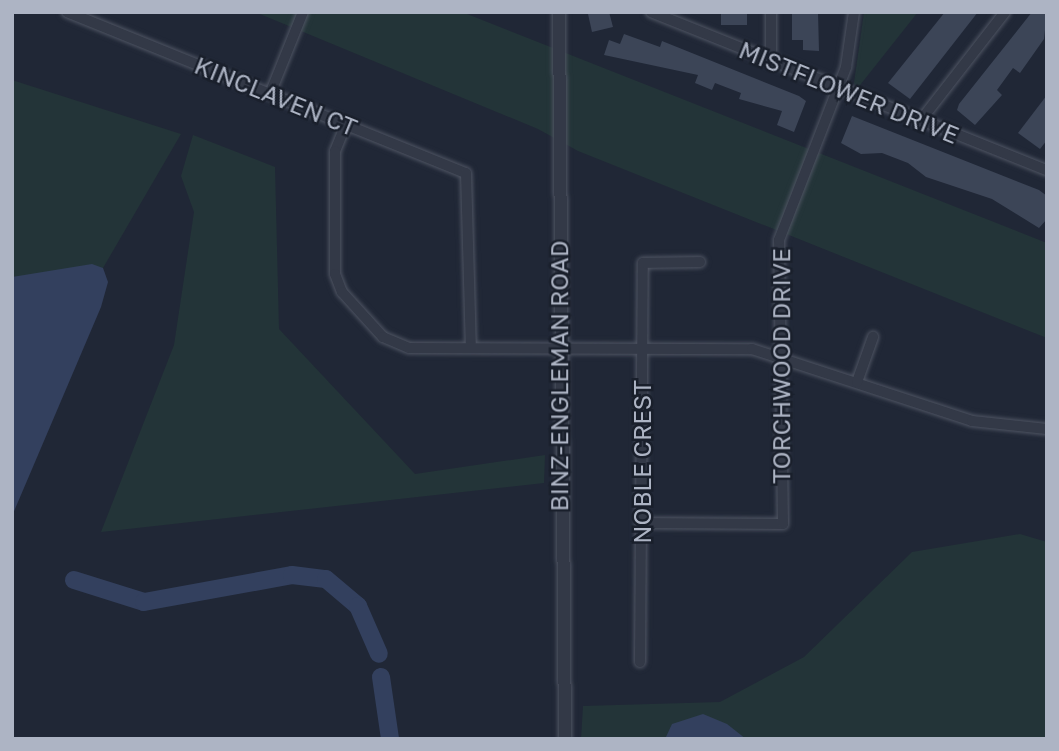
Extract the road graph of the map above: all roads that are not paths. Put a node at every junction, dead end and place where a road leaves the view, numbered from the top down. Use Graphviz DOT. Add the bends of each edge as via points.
graph roads {
  1 [pos="67,12"];
  2 [pos="303,12"];
  3 [pos="559,12"];
  4 [pos="652,12"];
  5 [pos="771,12"];
  6 [pos="854,12"];
  7 [pos="1005,12"];
  8 [pos="771,61"];
  9 [pos="839,88"];
  10 [pos="270,94"];
  11 [pos="921,120"];
  12 [pos="346,124"];
  13 [pos="1047,170"];
  14 [pos="700,262"];
  15 [pos="873,337"];
  16 [pos="559,346"];
  17 [pos="471,348"];
  18 [pos="642,348"];
  19 [pos="779,354"];
  20 [pos="857,382"];
  21 [pos="1047,429"];
  22 [pos="641,523"];
  23 [pos="640,662"];
  24 [pos="565,739"];
  1 -- 10 [label="street, KINCLAVEN CT"];
  2 -- 10 [label="street"];
  3 -- 16 [label="street, BINZ-ENGLEMAN ROAD"];
  4 -- 8 [label="street, MISTFLOWER DRIVE"];
  5 -- 8 [label="street"];
  6 -- 9 [label="street, TORCHWOOD DRIVE"];
  7 -- 11 [label="street"];
  8 -- 9 [label="street, MISTFLOWER DRIVE"];
  9 -- 11 [label="street, MISTFLOWER DRIVE"];
  9 -- 19 [label="street, TORCHWOOD DRIVE" via="779,240"];
  10 -- 12 [label="street, KINCLAVEN CT"];
  11 -- 13 [label="street, MISTFLOWER DRIVE"];
  12 -- 17 [label="street, KINCLAVEN CT" via="466,173"];
  12 -- 17 [label="street" via="335,151 335,274 342,292 383,337 409,348"];
  14 -- 18 [label="street, NOBLE CREST" via="643,263"];
  15 -- 20 [label="street"];
  16 -- 17 [label="street"];
  16 -- 18 [label="street"];
  16 -- 24 [label="street, BINZ-ENGLEMAN ROAD"];
  18 -- 19 [label="street"];
  18 -- 22 [label="street, NOBLE CREST"];
  19 -- 20 [label="street"];
  19 -- 22 [label="street, TORCHWOOD DRIVE" via="783,524"];
  20 -- 21 [label="street" via="972,421"];
  22 -- 23 [label="street, NOBLE CREST"];
}
